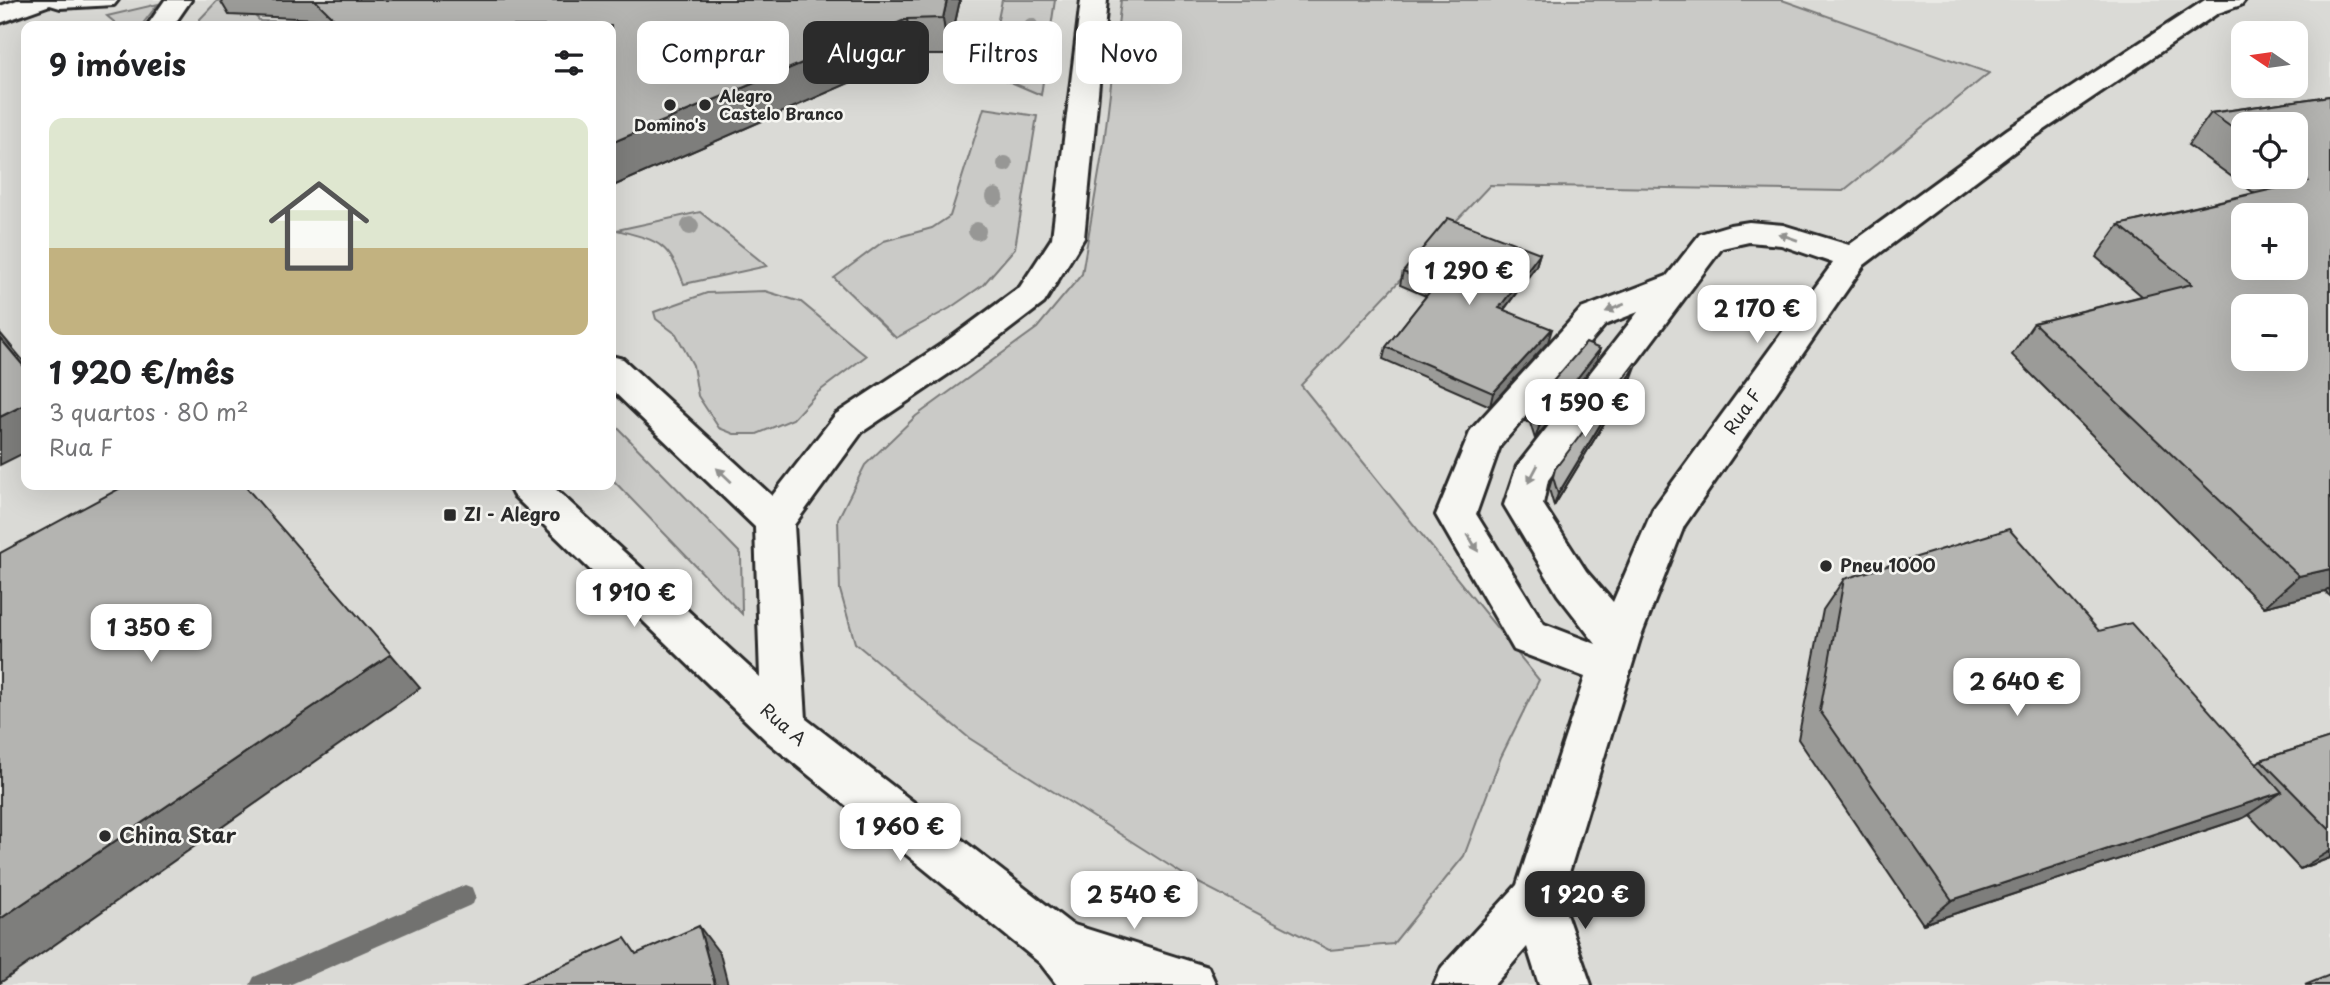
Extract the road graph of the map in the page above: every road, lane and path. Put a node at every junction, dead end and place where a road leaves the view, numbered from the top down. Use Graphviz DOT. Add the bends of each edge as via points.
graph roads {
  1 [pos="55,0"];
  2 [pos="105,0"];
  3 [pos="178,0"];
  4 [pos="1094,0"];
  5 [pos="2232,0"];
  6 [pos="0,15"];
  7 [pos="88,21"];
  8 [pos="163,21"];
  9 [pos="1853,258"];
  10 [pos="1678,283"];
  11 [pos="616,373"];
  12 [pos="532,490"];
  13 [pos="774,522"];
  14 [pos="1615,653"];
  15 [pos="784,728"];
  16 [pos="1538,899"];
  17 [pos="1058,945"];
  18 [pos="1088,985"];
  19 [pos="1190,985"];
  20 [pos="1460,985"];
  21 [pos="1565,985"];
  1 -- 2 [label="street"];
  1 -- 6 [label="street"];
  1 -- 7 [label="street"];
  3 -- 8 [label="street"];
  4 -- 13 [label="street" via="1068,238 1032,295 849,423"];
  5 -- 9 [label="street, Rua F" via="2209,7 2018,135"];
  9 -- 10 [label="street, one-way" via="1766,230 1735,231 1711,241"];
  9 -- 14 [label="street, Rua F" via="1667,520"];
  10 -- 14 [label="street, one-way" via="1530,476 1523,505"];
  10 -- 14 [label="street, one-way" via="1593,317 1484,440 1456,515 1529,638"];
  13 -- 11 [label="street, one-way"];
  12 -- 15 [label="street, Rua A"];
  13 -- 15 [label="street"];
  14 -- 16 [label="street, Rua F"];
  15 -- 17 [label="street, Rua A"];
  16 -- 20 [label="street, Rua F"];
  16 -- 21 [label="street"];
  17 -- 18 [label="street, Rua A"];
  17 -- 19 [label="street, Rua A"];
}
